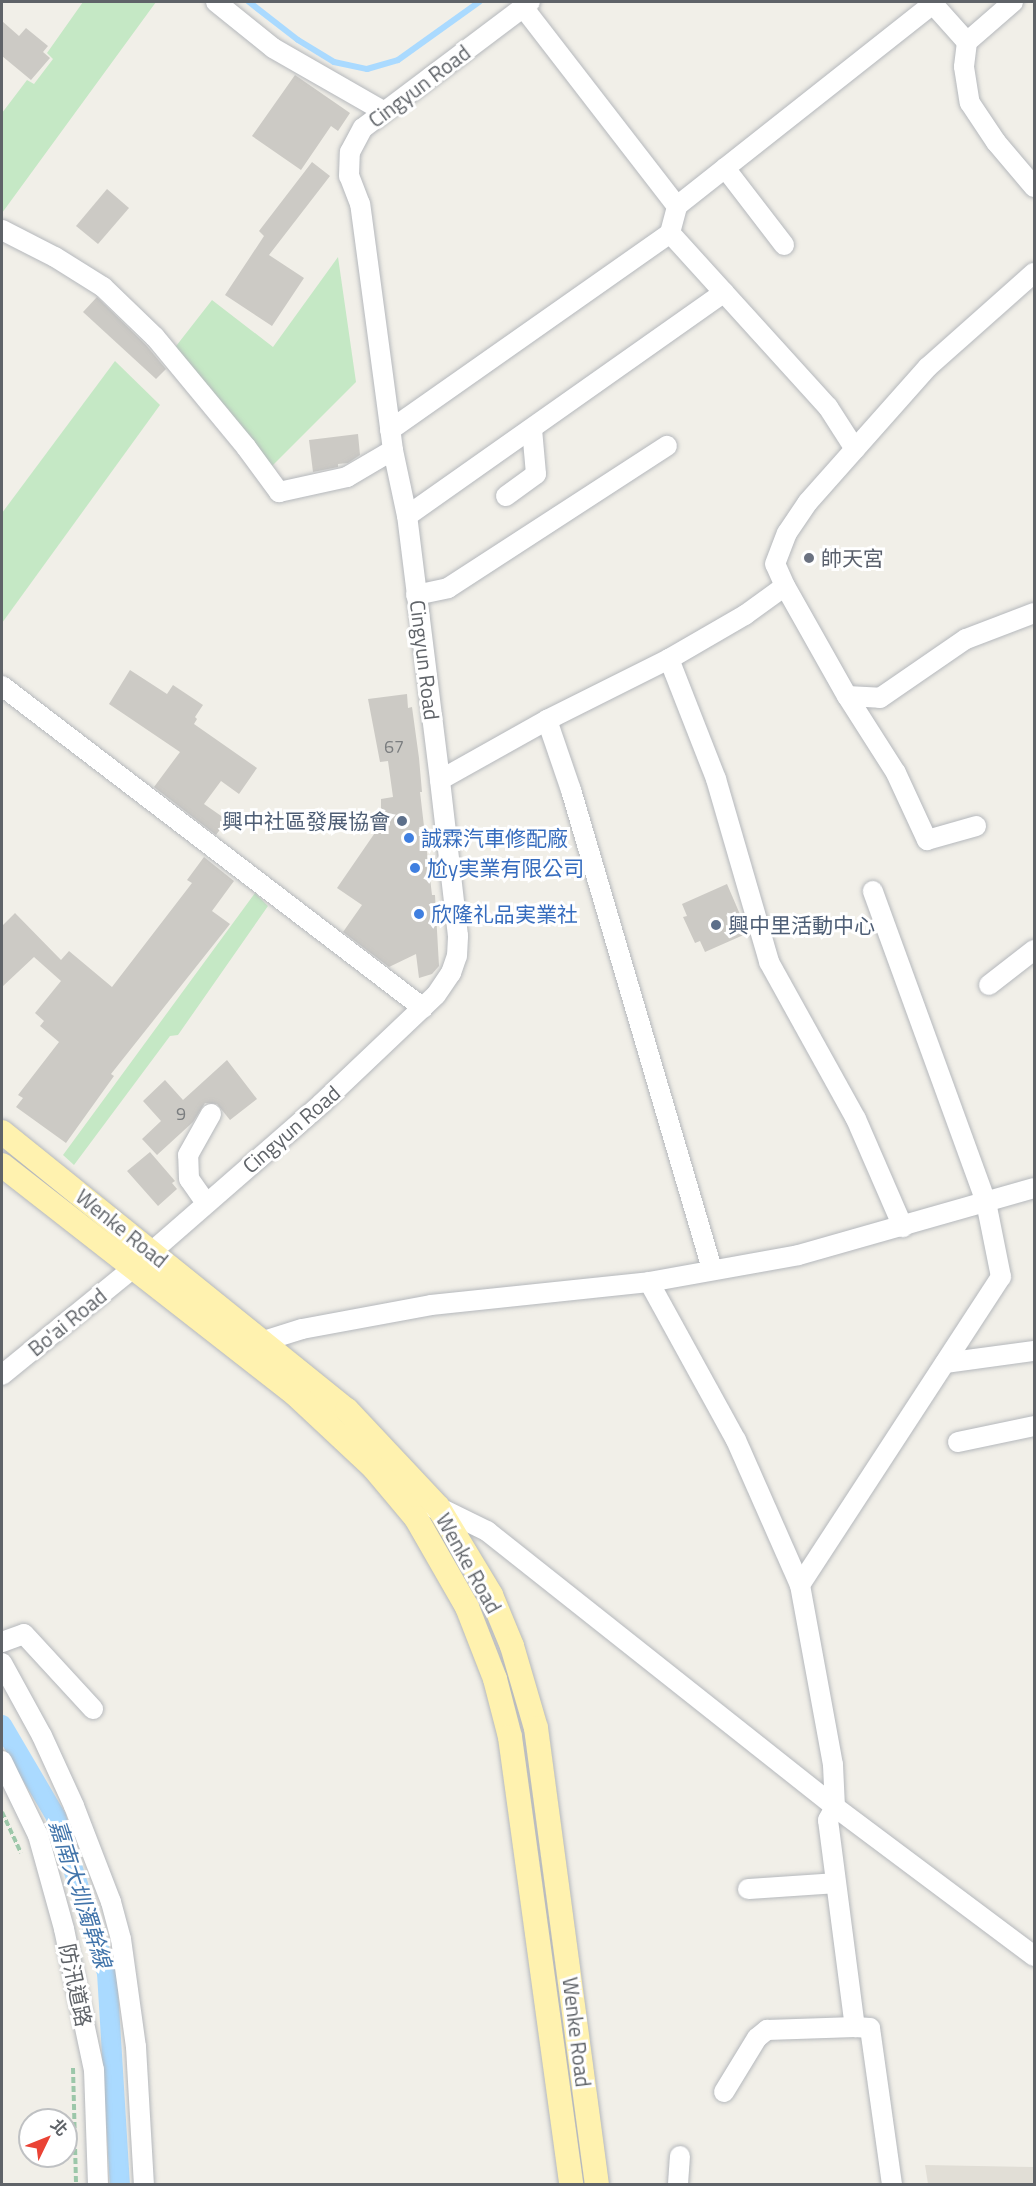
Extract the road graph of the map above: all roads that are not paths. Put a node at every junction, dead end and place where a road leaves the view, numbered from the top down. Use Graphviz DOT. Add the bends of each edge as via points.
graph roads {
  1 [pos="216,2"];
  2 [pos="1013,2"];
  3 [pos="527,4"];
  4 [pos="967,42"];
  5 [pos="383,111"];
  6 [pos="725,168"];
  7 [pos="1035,187"];
  8 [pos="678,206"];
  9 [pos="2,230"];
  10 [pos="670,233"];
  11 [pos="784,245"];
  12 [pos="1035,273"];
  13 [pos="724,292"];
  14 [pos="532,429"];
  15 [pos="390,430"];
  16 [pos="667,446"];
  17 [pos="855,449"];
  18 [pos="393,450"];
  19 [pos="506,496"];
  20 [pos="407,516"];
  21 [pos="785,586"];
  22 [pos="416,595"];
  23 [pos="1035,614"];
  24 [pos="669,659"];
  25 [pos="2,686"];
  26 [pos="848,696"];
  27 [pos="546,720"];
  28 [pos="440,780"];
  29 [pos="976,826"];
  30 [pos="873,891"];
  31 [pos="1035,950"];
  32 [pos="988,985"];
  33 [pos="423,1008"];
  34 [pos="211,1114"];
  35 [pos="2,1132"];
  36 [pos="2,1165"];
  37 [pos="1035,1188"];
  38 [pos="986,1202"];
  39 [pos="206,1203"];
  40 [pos="903,1227"];
  41 [pos="151,1252"];
  42 [pos="712,1268"];
  43 [pos="132,1269"];
  44 [pos="649,1281"];
  45 [pos="260,1342"];
  46 [pos="238,1350"];
  47 [pos="1035,1351"];
  48 [pos="945,1363"];
  49 [pos="2,1375"];
  50 [pos="1035,1426"];
  51 [pos="958,1442"];
  52 [pos="438,1508"];
  53 [pos="416,1518"];
  54 [pos="800,1585"];
  55 [pos="2,1642"];
  56 [pos="2,1663"];
  57 [pos="93,1709"];
  58 [pos="2,1761"];
  59 [pos="835,1807"];
  60 [pos="835,1883"];
  61 [pos="748,1889"];
  62 [pos="1035,1956"];
  63 [pos="576,2025"];
  64 [pos="550,2026"];
  65 [pos="855,2027"];
  66 [pos="724,2092"];
  67 [pos="680,2156"];
  68 [pos="98,2184"];
  69 [pos="144,2184"];
  70 [pos="571,2184"];
  71 [pos="597,2184"];
  72 [pos="678,2184"];
  73 [pos="892,2184"];
  1 -- 5 [label="street" via="273,48"];
  2 -- 4 [label="street"];
  3 -- 5 [label="street, Cingyun Road"];
  3 -- 8 [label="street"];
  4 -- 6 [label="street" via="933,4"];
  4 -- 7 [label="street" via="964,68 970,103 996,142"];
  5 -- 15 [label="street, Cingyun Road" via="363,128 350,153 350,176 360,204"];
  6 -- 8 [label="street"];
  6 -- 11 [label="street"];
  8 -- 10 [label="street"];
  9 -- 18 [label="street" via="103,287 155,337 279,492 347,477"];
  10 -- 13 [label="street"];
  10 -- 15 [label="street"];
  12 -- 17 [label="street" via="928,367"];
  13 -- 14 [label="street"];
  13 -- 17 [label="street" via="828,407"];
  14 -- 19 [label="street" via="536,474"];
  14 -- 20 [label="street"];
  15 -- 18 [label="street, Cingyun Road"];
  16 -- 22 [label="street" via="448,588"];
  17 -- 21 [label="street" via="808,502 787,533 775,564"];
  18 -- 20 [label="street, Cingyun Road"];
  20 -- 22 [label="street, Cingyun Road"];
  21 -- 24 [label="street" via="745,615"];
  21 -- 26 [label="street"];
  22 -- 28 [label="street, Cingyun Road"];
  23 -- 26 [label="street" via="966,639 880,698"];
  24 -- 27 [label="street"];
  24 -- 40 [label="street" via="716,779 769,962 856,1119"];
  25 -- 33 [label="street"];
  26 -- 29 [label="street" via="896,773 927,840"];
  27 -- 28 [label="street"];
  27 -- 42 [label="street" via="571,790"];
  28 -- 33 [label="street, Cingyun Road" via="457,956 451,973"];
  30 -- 38 [label="street"];
  31 -- 32 [label="street"];
  33 -- 39 [label="street, Cingyun Road" via="321,1104"];
  34 -- 39 [label="street" via="188,1155 189,1179"];
  35 -- 41 [label="main road, Wenke Road"];
  36 -- 43 [label="main road, Wenke Road"];
  37 -- 38 [label="street"];
  38 -- 40 [label="street"];
  38 -- 48 [label="street" via="1001,1277"];
  39 -- 41 [label="street, Cingyun Road"];
  40 -- 42 [label="street" via="799,1255"];
  41 -- 43 [label="street, Cingyun Road"];
  41 -- 45 [label="main road, Wenke Road"];
  42 -- 44 [label="street"];
  43 -- 46 [label="main road, Wenke Road"];
  43 -- 49 [label="street, Bo'ai Road"];
  44 -- 45 [label="street" via="431,1305 302,1329"];
  44 -- 54 [label="street" via="736,1440"];
  45 -- 46 [label="street"];
  45 -- 52 [label="main road, Wenke Road" via="347,1410"];
  46 -- 53 [label="main road, Wenke Road" via="296,1394 374,1468"];
  47 -- 48 [label="street"];
  48 -- 54 [label="street"];
  50 -- 51 [label="street"];
  52 -- 53 [label="street"];
  52 -- 59 [label="street" via="487,1531"];
  52 -- 63 [label="main road, Wenke Road" via="491,1595 512,1646 536,1728"];
  53 -- 64 [label="main road, Wenke Road" via="467,1607 501,1700 514,1764"];
  54 -- 59 [label="street" via="833,1765"];
  55 -- 57 [label="street" via="24,1634"];
  56 -- 69 [label="street" via="74,1806 116,1921 136,2047"];
  58 -- 68 [label="street, 防汛道路" via="38,1834 64,1929 94,2070"];
  59 -- 60 [label="street" via="828,1820"];
  59 -- 62 [label="street"];
  60 -- 61 [label="street"];
  60 -- 65 [label="street"];
  63 -- 64 [label="main road"];
  63 -- 71 [label="main road, Wenke Road"];
  64 -- 70 [label="main road, Wenke Road"];
  65 -- 66 [label="street" via="767,2030 757,2038"];
  65 -- 73 [label="street" via="870,2028"];
  67 -- 72 [label="street"];
}
